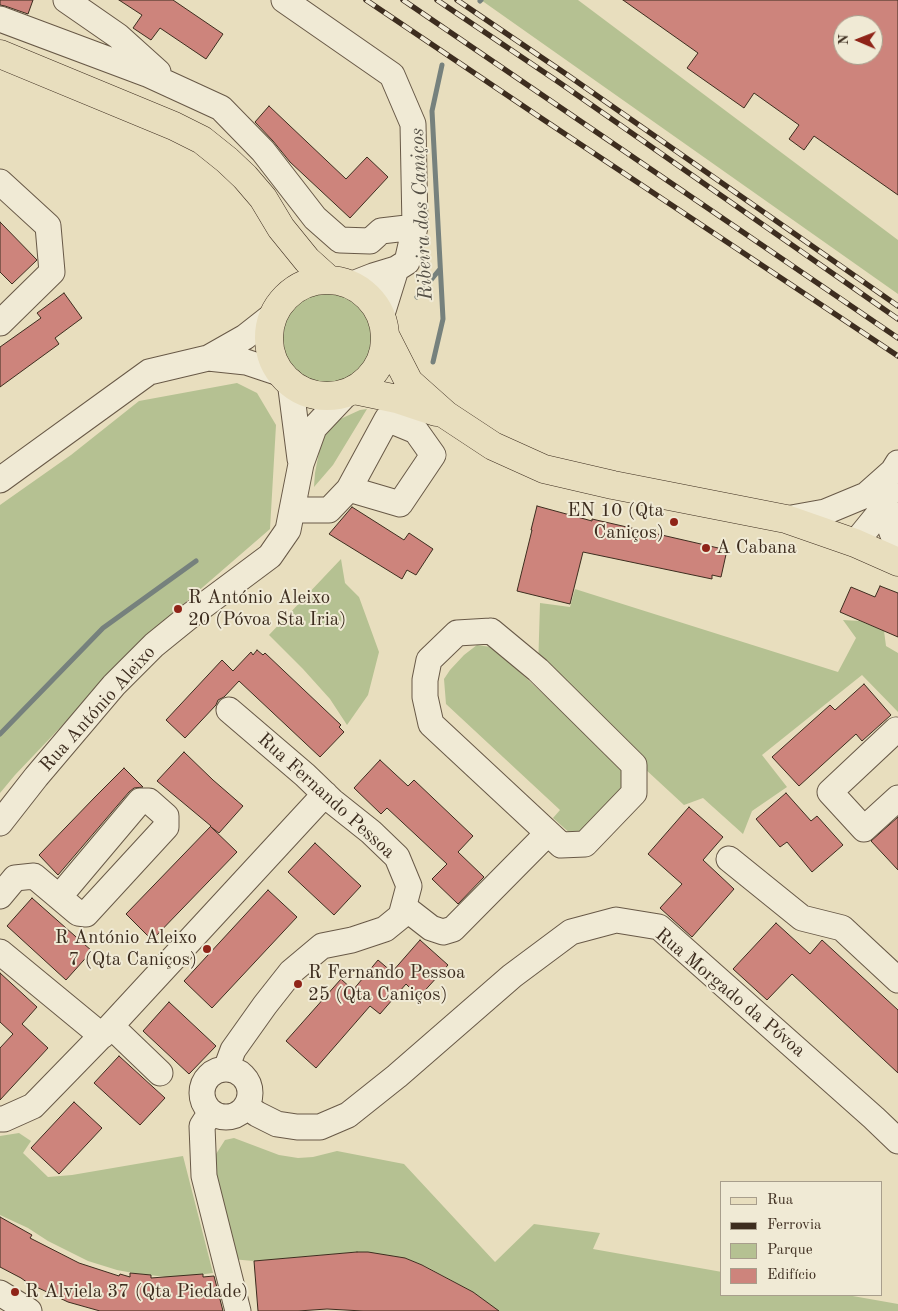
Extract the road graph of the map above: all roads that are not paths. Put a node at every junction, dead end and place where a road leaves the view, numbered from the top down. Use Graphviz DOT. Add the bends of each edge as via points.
graph roads {
  1 [pos="66,0"];
  2 [pos="284,0"];
  3 [pos="0,19"];
  4 [pos="0,54"];
  5 [pos="173,86"];
  6 [pos="0,182"];
  7 [pos="415,227"];
  8 [pos="281,228"];
  9 [pos="396,269"];
  10 [pos="338,281"];
  11 [pos="279,306"];
  12 [pos="4,311"];
  13 [pos="384,326"];
  14 [pos="208,358"];
  15 [pos="284,377"];
  16 [pos="351,391"];
  17 [pos="446,415"];
  18 [pos="301,464"];
  19 [pos="895,467"];
  20 [pos="0,480"];
  21 [pos="349,489"];
  22 [pos="292,510"];
  23 [pos="786,519"];
  24 [pos="888,524"];
  25 [pos="855,542"];
  26 [pos="898,562"];
  27 [pos="229,710"];
  28 [pos="898,731"];
  29 [pos="325,794"];
  30 [pos="898,798"];
  31 [pos="0,823"];
  32 [pos="548,833"];
  33 [pos="729,859"];
  34 [pos="0,896"];
  35 [pos="59,897"];
  36 [pos="404,907"];
  37 [pos="0,952"];
  38 [pos="898,980"];
  39 [pos="106,1031"];
  40 [pos="226,1069"];
  41 [pos="160,1073"];
  42 [pos="246,1106"];
  43 [pos="211,1112"];
  44 [pos="0,1119"];
  45 [pos="898,1141"];
  46 [pos="0,1293"];
  47 [pos="29,1311"];
  48 [pos="238,1311"];
  1 -- 5 [label="street" via="118,36"];
  2 -- 7 [label="street" via="392,75 413,124"];
  3 -- 5 [label="street"];
  4 -- 8 [label="main road" via="202,140 245,177"];
  5 -- 7 [label="street" via="221,108 262,151 315,218 340,240 370,241 381,231"];
  6 -- 12 [label="street" via="48,226 52,262 52,272"];
  7 -- 9 [label="street" via="407,262"];
  8 -- 10 [label="main road" via="307,260"];
  8 -- 11 [label="main road" via="287,261"];
  9 -- 10 [label="street"];
  9 -- 13 [label="street"];
  10 -- 11 [label="main road" via="304,283"];
  10 -- 13 [label="main road" via="369,295"];
  11 -- 14 [label="street" via="245,337"];
  11 -- 15 [label="main road" via="269,338 273,360"];
  13 -- 16 [label="main road" via="382,360 370,379"];
  13 -- 17 [label="main road" via="409,382"];
  14 -- 15 [label="street" via="246,362"];
  14 -- 20 [label="street" via="149,372"];
  15 -- 16 [label="main road" via="306,392 328,396"];
  15 -- 18 [label="street, Rua António Aleixo"];
  16 -- 17 [label="main road" via="397,399"];
  16 -- 18 [label="street, Rua António Aleixo" via="314,428"];
  17 -- 23 [label="main road" via="493,446 544,469"];
  18 -- 22 [label="street, Rua António Aleixo"];
  19 -- 23 [label="street" via="866,495 825,512"];
  19 -- 24 [label="street"];
  21 -- 22 [label="street" via="329,510"];
  22 -- 31 [label="street, Rua António Aleixo" via="288,530 270,556 154,645 114,685"];
  23 -- 25 [label="main road"];
  24 -- 25 [label="street"];
  25 -- 26 [label="main road"];
  27 -- 29 [label="street, Rua Fernando Pessoa"];
  28 -- 30 [label="street" via="830,792 864,829"];
  29 -- 36 [label="street, Rua Fernando Pessoa" via="397,857 410,886"];
  29 -- 39 [label="street"];
  32 -- 32 [label="street" via="562,845 585,844 634,793 634,765 538,670 490,631 457,633 429,660 425,696 431,724"];
  32 -- 36 [label="street" via="454,929 443,932 431,928"];
  33 -- 38 [label="street" via="802,918 842,928"];
  34 -- 35 [label="street" via="15,878 34,876"];
  35 -- 35 [label="street" via="140,801 150,801 166,816 166,826 86,914 78,913"];
  36 -- 40 [label="street, Rua Fernando Pessoa" via="401,916 384,928 352,940 322,946 292,972 233,1050"];
  37 -- 39 [label="street"];
  39 -- 41 [label="street"];
  39 -- 44 [label="street" via="33,1106"];
  40 -- 42 [label="street" via="245,1078 250,1092"];
  40 -- 43 [label="street" via="212,1073 204,1085 203,1100"];
  42 -- 43 [label="street" via="234,1116 218,1116"];
  42 -- 45 [label="street, Rua Morgado da Póvoa" via="277,1124 297,1127 320,1127 348,1115 512,976 571,932 616,920 659,927"];
  43 -- 48 [label="street" via="202,1126 204,1176"];
  46 -- 47 [label="street"];
}
